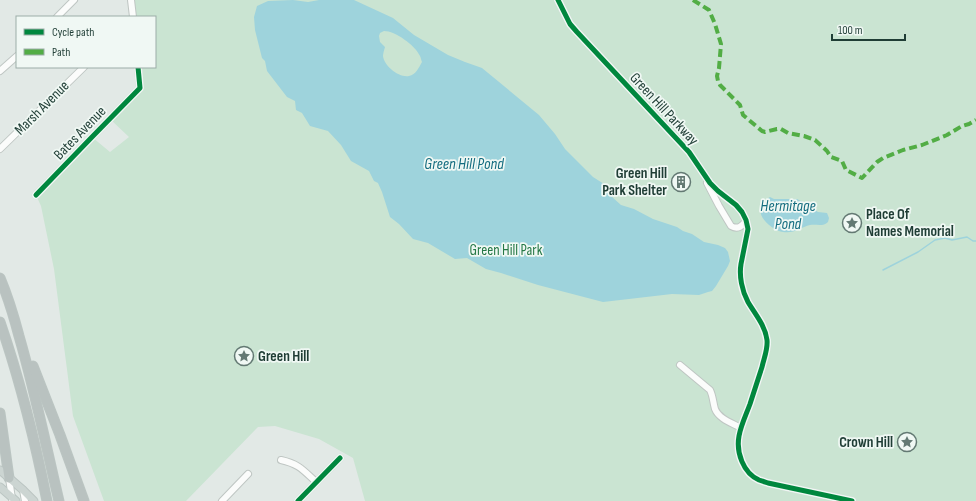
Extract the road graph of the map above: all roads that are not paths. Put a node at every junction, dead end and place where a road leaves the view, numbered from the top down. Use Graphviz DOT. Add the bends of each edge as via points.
graph roads {
  1 [pos="74,0"];
  2 [pos="131,0"];
  3 [pos="558,0"];
  4 [pos="58,16"];
  5 [pos="133,16"];
  6 [pos="16,57"];
  7 [pos="83,68"];
  8 [pos="138,68"];
  9 [pos="0,71"];
  10 [pos="0,150"];
  11 [pos="702,172"];
  12 [pos="36,195"];
  13 [pos="746,220"];
  14 [pos="0,278"];
  15 [pos="12,310"];
  16 [pos="0,322"];
  17 [pos="680,365"];
  18 [pos="0,413"];
  19 [pos="741,428"];
  20 [pos="1,432"];
  21 [pos="340,458"];
  22 [pos="281,460"];
  23 [pos="0,470"];
  24 [pos="248,474"];
  25 [pos="9,478"];
  26 [pos="316,482"];
  27 [pos="0,487"];
  28 [pos="23,490"];
  29 [pos="46,499"];
  30 [pos="13,500"];
  31 [pos="25,501"];
  32 [pos="34,501"];
  33 [pos="59,501"];
  34 [pos="84,501"];
  35 [pos="222,501"];
  36 [pos="298,501"];
  37 [pos="852,501"];
  1 -- 4 [label="street"];
  2 -- 5 [label="street"];
  3 -- 11 [label="street, Green Hill Parkway" via="570,24 689,152"];
  6 -- 9 [label="street"];
  7 -- 10 [label="street, Marsh Avenue"];
  8 -- 12 [label="street, Bates Avenue" via="140,88"];
  11 -- 13 [label="street, Green Hill Parkway" via="714,187 742,212"];
  11 -- 13 [label="street" via="731,226 740,227"];
  13 -- 19 [label="street" via="748,229 740,269 741,281 746,299 764,328 767,343"];
  14 -- 15 [label="highway"];
  15 -- 33 [label="highway" via="34,391"];
  15 -- 34 [label="highway"];
  16 -- 29 [label="highway" via="21,390"];
  17 -- 19 [label="street" via="710,390 718,414"];
  18 -- 20 [label="highway"];
  19 -- 37 [label="street" via="738,444 740,456 747,470 758,479"];
  20 -- 25 [label="highway"];
  21 -- 26 [label="street"];
  22 -- 26 [label="street" via="300,467"];
  23 -- 25 [label="main road"];
  24 -- 35 [label="street"];
  25 -- 28 [label="main road"];
  25 -- 30 [label="street"];
  26 -- 36 [label="street"];
  27 -- 30 [label="main road"];
  28 -- 31 [label="street"];
  28 -- 32 [label="main road"];
}
